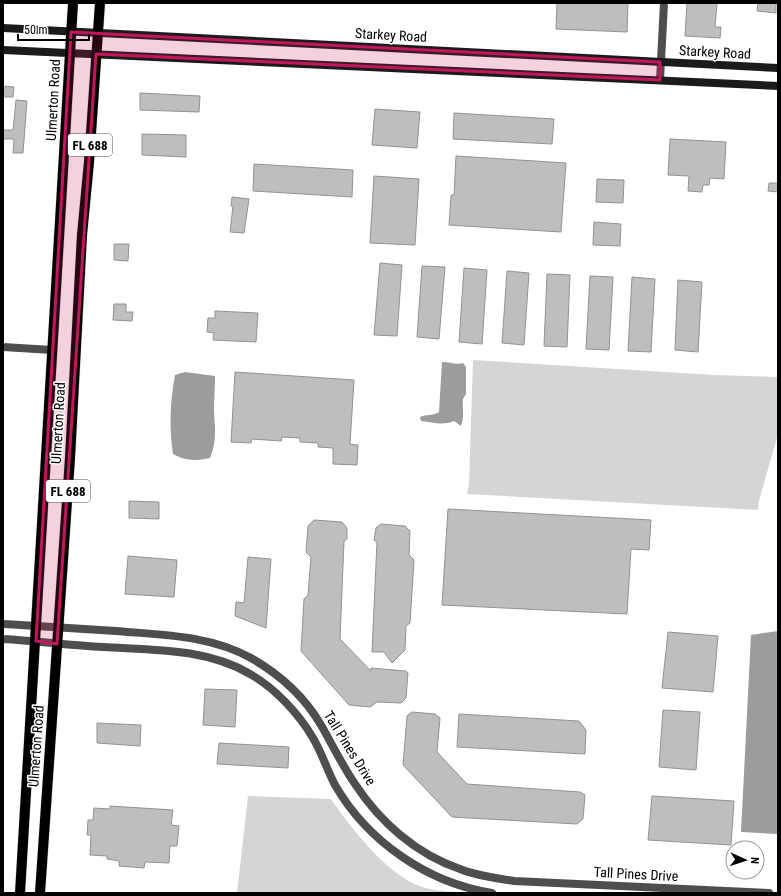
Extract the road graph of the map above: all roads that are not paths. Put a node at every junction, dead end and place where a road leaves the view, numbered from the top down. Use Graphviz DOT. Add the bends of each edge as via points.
graph roads {
  1 [pos="73,3"];
  2 [pos="100,3"];
  3 [pos="664,3"];
  4 [pos="3,28"];
  5 [pos="71,32"];
  6 [pos="97,33"];
  7 [pos="3,50"];
  8 [pos="70,53"];
  9 [pos="96,54"];
  10 [pos="660,62"];
  11 [pos="778,68"];
  12 [pos="660,80"];
  13 [pos="778,86"];
  14 [pos="3,347"];
  15 [pos="52,350"];
  16 [pos="3,624"];
  17 [pos="37,626"];
  18 [pos="58,627"];
  19 [pos="3,639"];
  20 [pos="36,641"];
  21 [pos="57,644"];
  22 [pos="652,890"];
  23 [pos="20,893"];
  24 [pos="40,893"];
  25 [pos="492,893"];
  26 [pos="769,893"];
  1 -- 5 [label="main road, Ulmerton Road / FL 688"];
  2 -- 6 [label="main road, Ulmerton Road / FL 688"];
  3 -- 10 [label="street"];
  4 -- 5 [label="main road, Starkey Road"];
  5 -- 6 [label="main road, Starkey Road"];
  5 -- 8 [label="main road, Ulmerton Road / FL 688"];
  6 -- 9 [label="main road, Ulmerton Road / FL 688"];
  6 -- 10 [label="main road, Starkey Road"];
  7 -- 8 [label="main road"];
  8 -- 9 [label="main road"];
  8 -- 15 [label="main road, Ulmerton Road / FL 688"];
  9 -- 12 [label="main road"];
  9 -- 18 [label="main road, Ulmerton Road / FL 688"];
  10 -- 11 [label="main road, Starkey Road"];
  10 -- 12 [label="street"];
  12 -- 13 [label="main road"];
  14 -- 15 [label="street"];
  15 -- 17 [label="main road, Ulmerton Road / FL 688"];
  16 -- 17 [label="street, Tall Pines Drive"];
  17 -- 18 [label="street, Tall Pines Drive"];
  17 -- 20 [label="main road, Ulmerton Road / FL 688"];
  18 -- 21 [label="main road, Ulmerton Road / FL 688"];
  18 -- 22 [label="street, Tall Pines Drive" via="186,637 232,648 250,658 295,690 320,723 355,784 386,822 403,838 439,860 466,871 514,881"];
  19 -- 20 [label="street, Tall Pines Drive"];
  20 -- 21 [label="street, Tall Pines Drive"];
  20 -- 23 [label="main road, Ulmerton Road / FL 688"];
  21 -- 24 [label="main road, Ulmerton Road / FL 688"];
  21 -- 25 [label="street, Tall Pines Drive" via="201,655 251,674 288,704 301,720 313,738 336,785 356,814 378,837 405,860 432,874 458,885"];
  22 -- 26 [label="street, Tall Pines Drive"];
}
